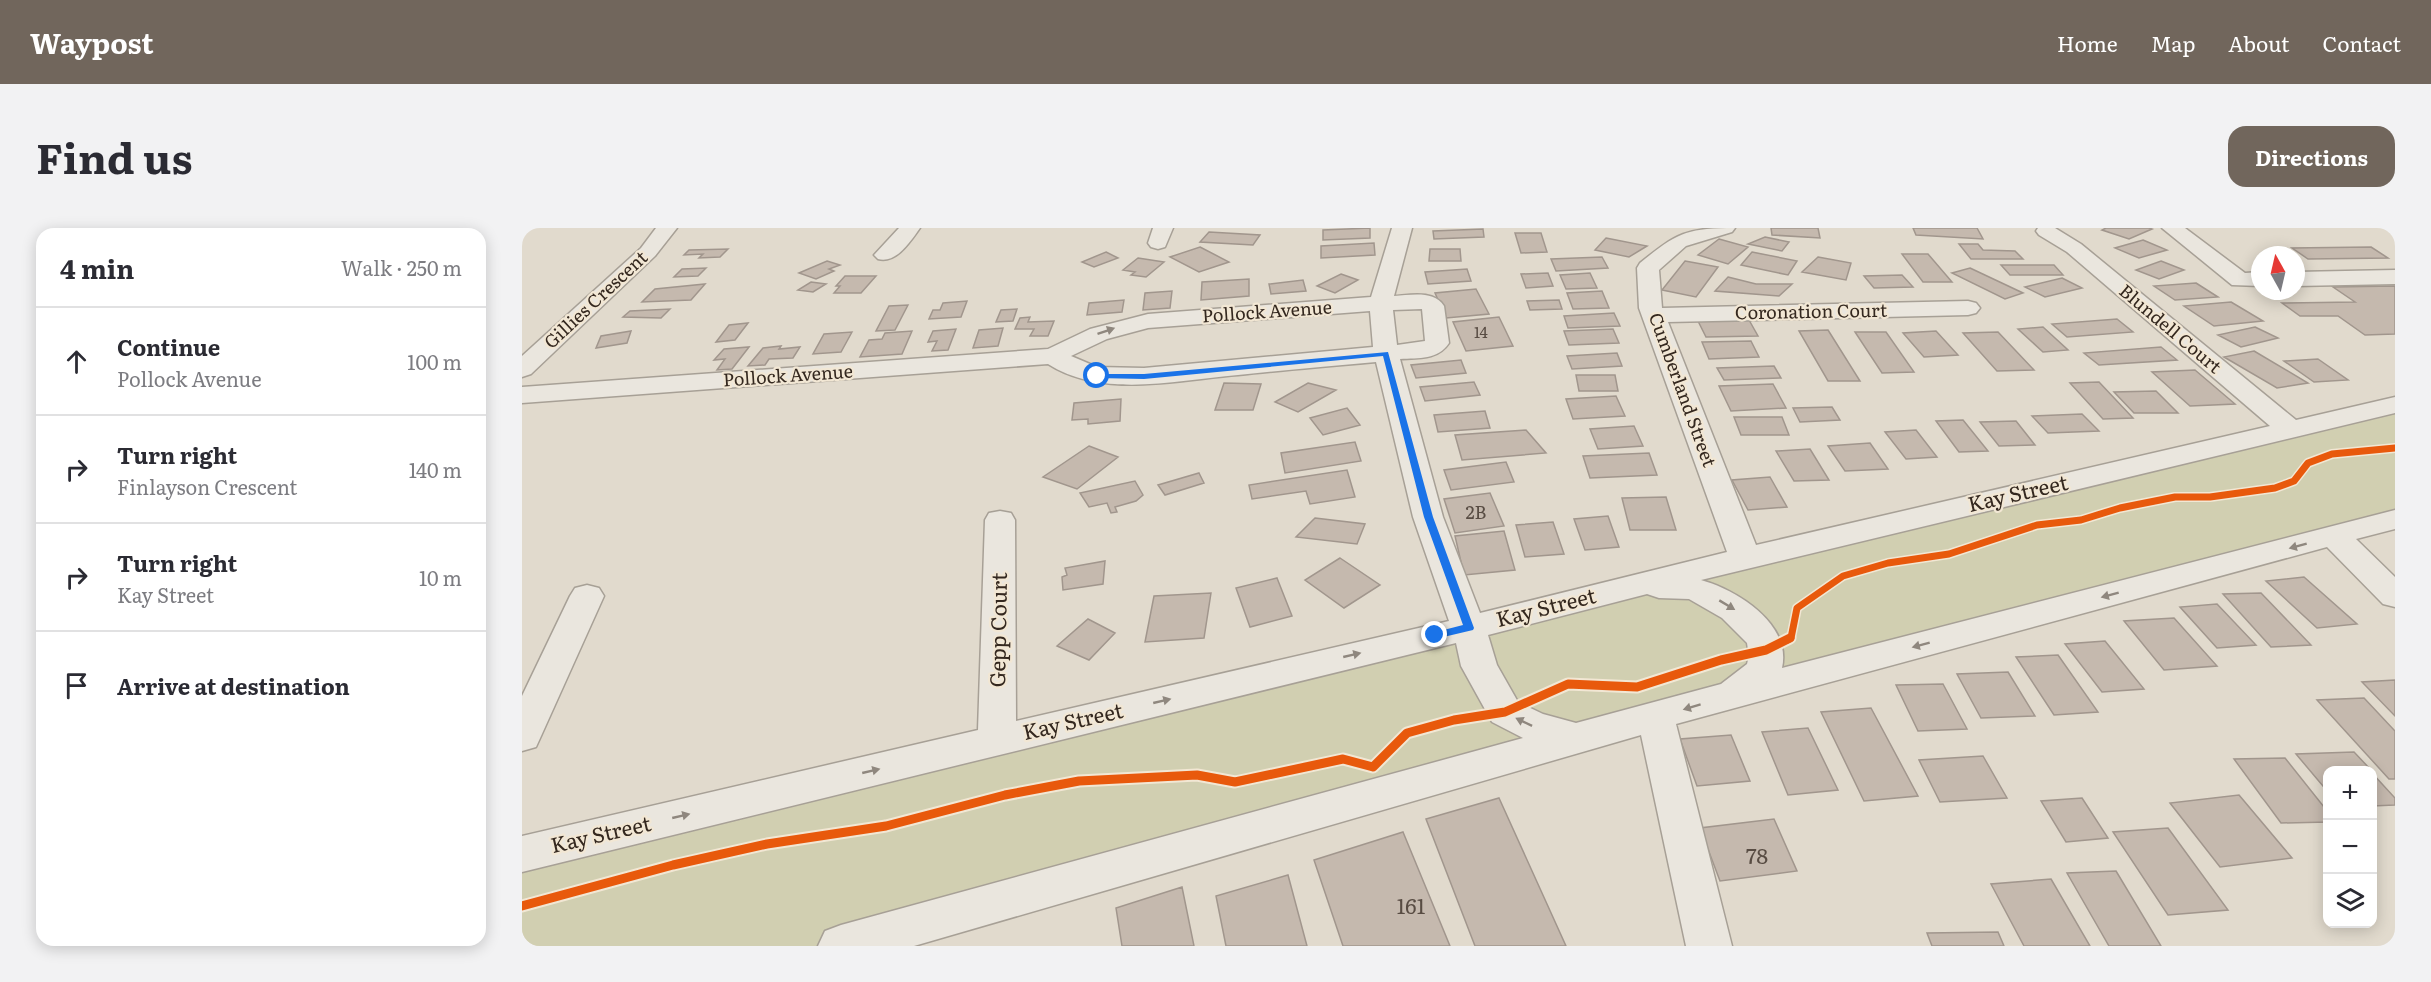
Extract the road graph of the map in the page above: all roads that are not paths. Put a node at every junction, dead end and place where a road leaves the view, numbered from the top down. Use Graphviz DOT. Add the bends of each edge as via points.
graph roads {
  1 [pos="667,228"];
  2 [pos="910,228"];
  3 [pos="1402,228"];
  4 [pos="1725,228"];
  5 [pos="2172,228"];
  6 [pos="2046,231"];
  7 [pos="885,255"];
  8 [pos="2395,277"];
  9 [pos="2251,279"];
  10 [pos="2305,279"];
  11 [pos="1381,303"];
  12 [pos="1968,308"];
  13 [pos="1654,315"];
  14 [pos="1386,354"];
  15 [pos="1053,356"];
  16 [pos="522,369"];
  17 [pos="522,396"];
  18 [pos="2395,405"];
  19 [pos="2291,430"];
  20 [pos="2395,519"];
  21 [pos="1000,520"];
  22 [pos="2334,536"];
  23 [pos="1745,558"];
  24 [pos="1630,587"];
  25 [pos="587,596"];
  26 [pos="2395,596"];
  27 [pos="1469,628"];
  28 [pos="1726,696"];
  29 [pos="1656,718"];
  30 [pos="522,736"];
  31 [pos="1579,739"];
  32 [pos="997,740"];
  33 [pos="522,854"];
  34 [pos="841,946"];
  35 [pos="1709,946"];
  1 -- 16 [label="street, Gillies Crescent" via="648,252"];
  2 -- 7 [label="street"];
  3 -- 11 [label="street"];
  4 -- 13 [label="street, Cumberland Street" via="1679,242 1648,268"];
  5 -- 9 [label="street" via="2240,280"];
  6 -- 19 [label="street, Blundell Court" via="2074,248"];
  8 -- 10 [label="street"];
  11 -- 14 [label="street"];
  11 -- 14 [label="street, Pollock Avenue" via="1426,302 1433,306 1437,343 1431,349"];
  15 -- 11 [label="street, Pollock Avenue, one-way" via="1111,328 1148,321"];
  12 -- 13 [label="street, Coronation Court"];
  13 -- 23 [label="street, Cumberland Street"];
  14 -- 15 [label="street" via="1144,376 1097,376 1071,369"];
  14 -- 27 [label="street" via="1428,517"];
  15 -- 17 [label="street, Pollock Avenue"];
  18 -- 19 [label="street, Kay Street"];
  19 -- 23 [label="street, Kay Street"];
  20 -- 22 [label="street"];
  21 -- 32 [label="street, Gepp Court"];
  22 -- 26 [label="street"];
  22 -- 28 [label="street, one-way"];
  23 -- 24 [label="street, Kay Street"];
  24 -- 27 [label="street, Kay Street"];
  24 -- 28 [label="street, one-way" via="1696,590 1731,606 1756,629 1766,650 1765,667"];
  25 -- 30 [label="street"];
  31 -- 27 [label="street, one-way" via="1532,726 1505,712 1479,666"];
  32 -- 27 [label="street, Kay Street, one-way"];
  28 -- 29 [label="street, one-way"];
  29 -- 31 [label="street"];
  29 -- 35 [label="street"];
  31 -- 34 [label="street"];
  33 -- 32 [label="street, Kay Street, one-way"];
}
